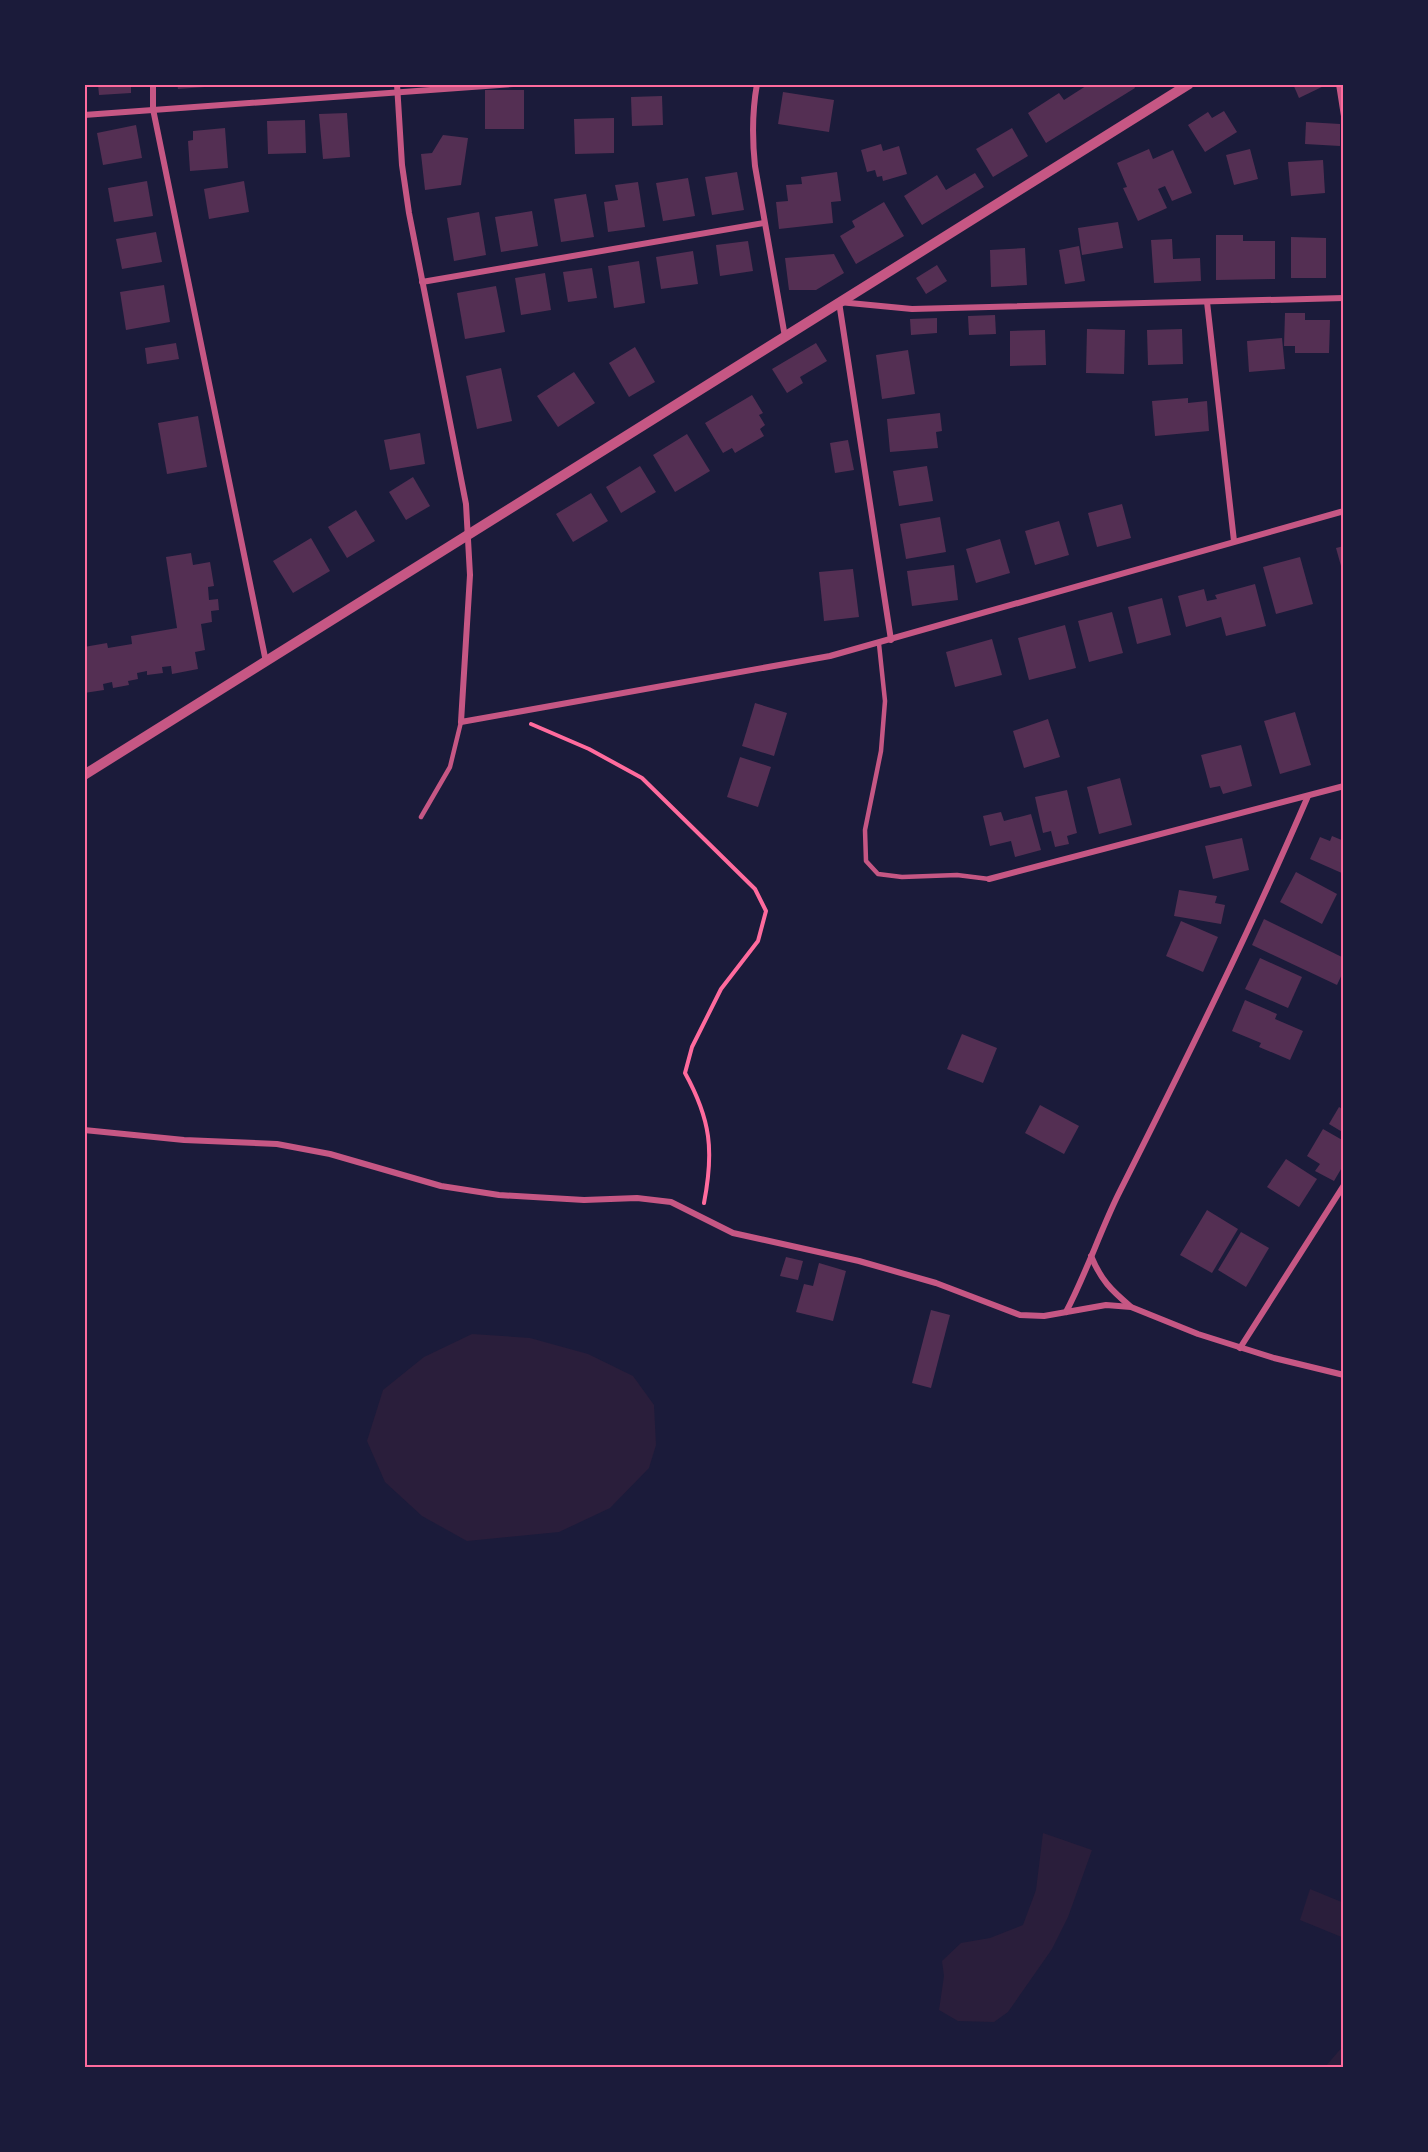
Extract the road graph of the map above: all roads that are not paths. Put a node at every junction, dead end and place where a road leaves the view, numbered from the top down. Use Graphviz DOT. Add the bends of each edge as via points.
graph roads {
  1 [pos="153,84"];
  2 [pos="513,84"];
  3 [pos="756,84"];
  4 [pos="1189,84"];
  5 [pos="1339,84"];
  6 [pos="397,88"];
  7 [pos="153,109"];
  8 [pos="84,115"];
  9 [pos="1344,116"];
  10 [pos="764,223"];
  11 [pos="422,282"];
  12 [pos="1344,298"];
  13 [pos="839,302"];
  14 [pos="1207,302"];
  15 [pos="785,337"];
  16 [pos="1344,511"];
  17 [pos="469,534"];
  18 [pos="1234,542"];
  19 [pos="891,640"];
  20 [pos="879,644"];
  21 [pos="266,662"];
  22 [pos="461,722"];
  23 [pos="84,775"];
  24 [pos="1344,786"];
  25 [pos="1308,796"];
  26 [pos="421,817"];
  27 [pos="988,879"];
  28 [pos="84,1130"];
  29 [pos="1344,1185"];
  30 [pos="1091,1257"];
  31 [pos="1131,1306"];
  32 [pos="1066,1312"];
  33 [pos="1240,1348"];
  34 [pos="1344,1375"];
  1 -- 7 [label="street"];
  2 -- 6 [label="street"];
  3 -- 10 [label="street" via="752,138"];
  4 -- 13 [label="street"];
  5 -- 9 [label="street"];
  6 -- 7 [label="street"];
  6 -- 11 [label="street" via="402,165"];
  7 -- 8 [label="street"];
  7 -- 21 [label="street"];
  10 -- 11 [label="street"];
  10 -- 15 [label="street"];
  11 -- 17 [label="street"];
  12 -- 14 [label="street"];
  13 -- 14 [label="street" via="912,309"];
  13 -- 15 [label="street"];
  13 -- 19 [label="street"];
  14 -- 18 [label="street"];
  15 -- 17 [label="street"];
  16 -- 18 [label="street"];
  17 -- 21 [label="street"];
  17 -- 22 [label="street"];
  18 -- 19 [label="street"];
  19 -- 20 [label="street"];
  20 -- 22 [label="street"];
  20 -- 27 [label="lane" via="885,701 881,752 865,830 866,861 878,874"];
  21 -- 23 [label="street"];
  22 -- 26 [label="lane" via="450,767"];
  24 -- 25 [label="street"];
  25 -- 27 [label="street"];
  25 -- 30 [label="street"];
  28 -- 32 [label="street" via="277,1144 330,1154 441,1186 499,1195 671,1202 733,1233 859,1261 936,1283 1020,1315"];
  29 -- 33 [label="street"];
  30 -- 31 [label="street" via="1110,1290"];
  30 -- 32 [label="street"];
  31 -- 32 [label="street" via="1106,1305"];
  31 -- 33 [label="street"];
  33 -- 34 [label="street"];
}
